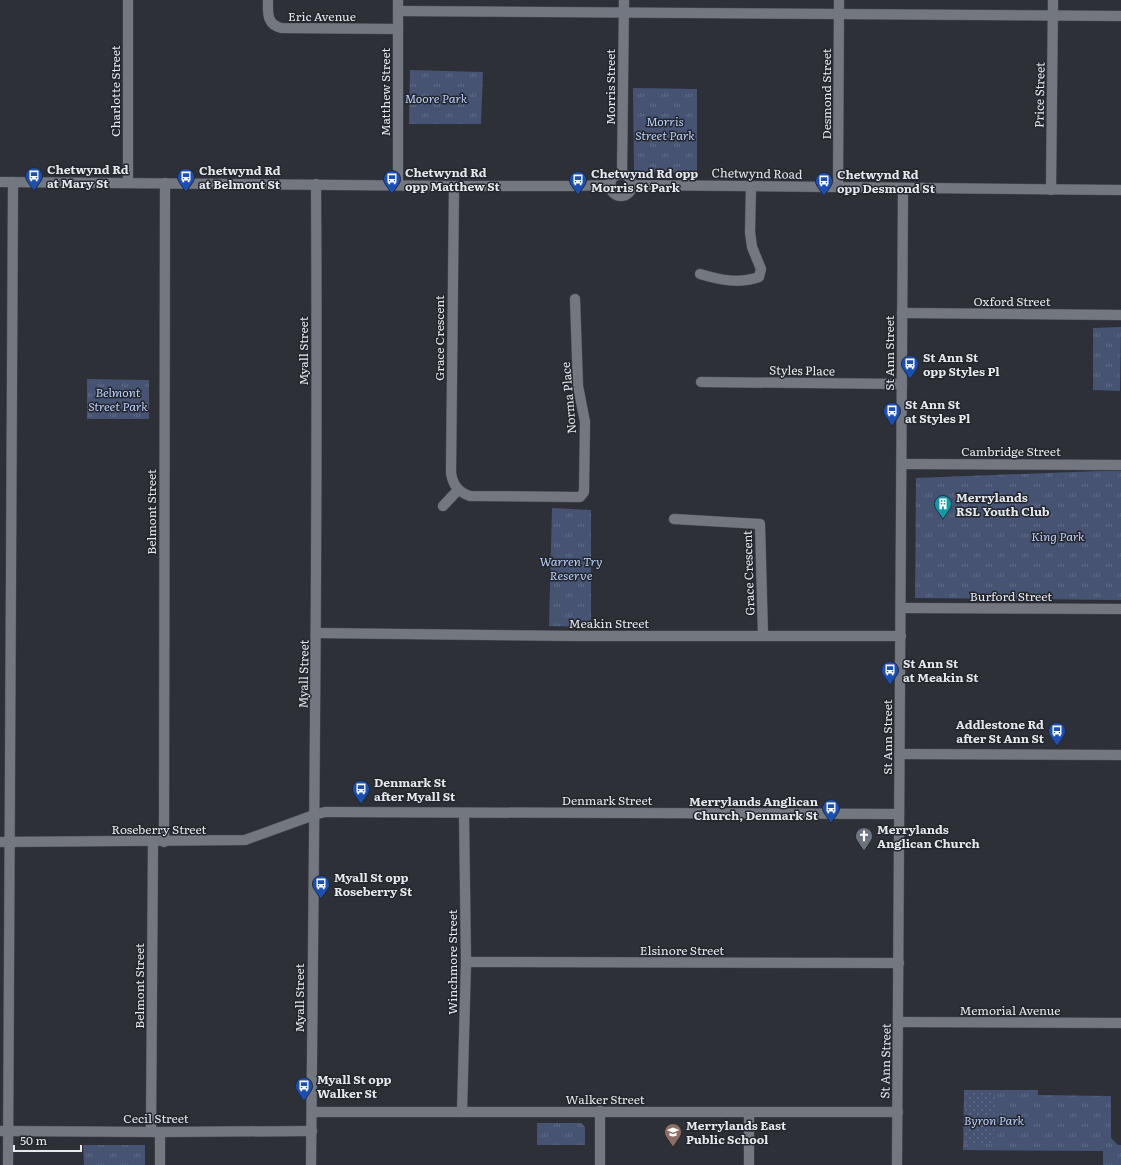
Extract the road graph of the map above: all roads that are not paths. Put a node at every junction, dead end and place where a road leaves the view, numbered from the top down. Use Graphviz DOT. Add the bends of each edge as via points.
graph roads {
  1 [pos="128,0"];
  2 [pos="268,0"];
  3 [pos="398,0"];
  4 [pos="624,0"];
  5 [pos="839,0"];
  6 [pos="1053,0"];
  7 [pos="398,11"];
  8 [pos="624,12"];
  9 [pos="839,13"];
  10 [pos="1053,15"];
  11 [pos="1121,16"];
  12 [pos="398,29"];
  13 [pos="622,174"];
  14 [pos="0,182"];
  15 [pos="13,182"];
  16 [pos="128,183"];
  17 [pos="165,183"];
  18 [pos="316,184"];
  19 [pos="398,184"];
  20 [pos="611,185"];
  21 [pos="632,185"];
  22 [pos="454,186"];
  23 [pos="751,186"];
  24 [pos="838,187"];
  25 [pos="903,189"];
  26 [pos="1051,190"];
  27 [pos="1121,190"];
  28 [pos="700,274"];
  29 [pos="575,299"];
  30 [pos="902,313"];
  31 [pos="1121,315"];
  32 [pos="701,382"];
  33 [pos="902,384"];
  34 [pos="902,464"];
  35 [pos="1121,465"];
  36 [pos="458,490"];
  37 [pos="443,506"];
  38 [pos="674,519"];
  39 [pos="901,608"];
  40 [pos="1121,609"];
  41 [pos="316,633"];
  42 [pos="763,635"];
  43 [pos="901,636"];
  44 [pos="900,754"];
  45 [pos="1121,755"];
  46 [pos="464,813"];
  47 [pos="899,814"];
  48 [pos="314,815"];
  49 [pos="5,842"];
  50 [pos="153,842"];
  51 [pos="164,842"];
  52 [pos="466,962"];
  53 [pos="899,963"];
  54 [pos="898,1022"];
  55 [pos="1121,1023"];
  56 [pos="312,1112"];
  57 [pos="462,1112"];
  58 [pos="600,1112"];
  59 [pos="749,1112"];
  60 [pos="898,1112"];
  61 [pos="4,1131"];
  62 [pos="312,1131"];
  63 [pos="156,1132"];
  64 [pos="8,1165"];
  65 [pos="160,1165"];
  66 [pos="312,1165"];
  67 [pos="600,1165"];
  68 [pos="749,1165"];
  69 [pos="897,1165"];
  1 -- 16 [label="street, Charlotte Street"];
  2 -- 12 [label="street, Eric Avenue" via="270,22 280,28"];
  3 -- 7 [label="street, Matthew Street"];
  4 -- 8 [label="street, Morris Street"];
  5 -- 9 [label="street, Desmond Street"];
  6 -- 10 [label="street, Price Street"];
  7 -- 8 [label="street"];
  7 -- 12 [label="street, Matthew Street"];
  8 -- 9 [label="street"];
  8 -- 13 [label="street, Morris Street"];
  9 -- 10 [label="street"];
  9 -- 24 [label="street, Desmond Street"];
  10 -- 11 [label="street"];
  10 -- 26 [label="street, Price Street"];
  12 -- 19 [label="street, Matthew Street"];
  13 -- 20 [label="street" via="613,178"];
  13 -- 21 [label="street" via="628,176"];
  14 -- 15 [label="street"];
  15 -- 16 [label="street"];
  15 -- 49 [label="street"];
  16 -- 17 [label="street"];
  17 -- 18 [label="street"];
  17 -- 51 [label="street, Belmont Street"];
  18 -- 19 [label="street"];
  18 -- 41 [label="street, Myall Street"];
  19 -- 22 [label="street"];
  20 -- 21 [label="street" via="613,192 619,195 626,194"];
  20 -- 22 [label="street"];
  21 -- 23 [label="street, Chetwynd Road"];
  22 -- 36 [label="street, Grace Crescent" via="451,473"];
  23 -- 24 [label="street, Chetwynd Road"];
  23 -- 28 [label="street" via="750,232 752,247 761,269 759,277 748,281 722,280"];
  24 -- 25 [label="street, Chetwynd Road"];
  25 -- 26 [label="street, Chetwynd Road"];
  25 -- 30 [label="street, St Ann Street"];
  26 -- 27 [label="street, Chetwynd Road"];
  29 -- 36 [label="street, Norma Place" via="578,386 585,422 585,486 582,494 577,497 470,496"];
  30 -- 31 [label="street, Oxford Street"];
  30 -- 33 [label="street, St Ann Street"];
  32 -- 33 [label="street, Styles Place"];
  33 -- 34 [label="street, St Ann Street"];
  34 -- 35 [label="street, Cambridge Street"];
  34 -- 39 [label="street, St Ann Street"];
  36 -- 37 [label="street"];
  38 -- 42 [label="street, Grace Crescent" via="760,524"];
  39 -- 40 [label="street, Burford Street"];
  39 -- 43 [label="street, St Ann Street"];
  41 -- 42 [label="street, Meakin Street"];
  41 -- 48 [label="street, Myall Street"];
  42 -- 43 [label="street, Meakin Street"];
  43 -- 44 [label="street, St Ann Street"];
  44 -- 45 [label="street"];
  44 -- 47 [label="street, St Ann Street"];
  46 -- 47 [label="street, Denmark Street"];
  46 -- 48 [label="street, Denmark Street" via="325,812"];
  46 -- 52 [label="street, Winchmore Street"];
  47 -- 53 [label="street, St Ann Street"];
  48 -- 51 [label="street, Roseberry Street" via="245,840"];
  48 -- 56 [label="street, Myall Street"];
  49 -- 50 [label="street, Roseberry Street"];
  49 -- 61 [label="street"];
  50 -- 51 [label="street, Roseberry Street"];
  50 -- 63 [label="street, Belmont Street"];
  52 -- 53 [label="street, Elsinore Street"];
  52 -- 57 [label="street, Winchmore Street"];
  53 -- 54 [label="street, St Ann Street"];
  54 -- 55 [label="street, Memorial Avenue"];
  54 -- 60 [label="street, St Ann Street"];
  56 -- 57 [label="street, Walker Street"];
  56 -- 62 [label="street, Myall Street"];
  57 -- 58 [label="street, Walker Street"];
  58 -- 59 [label="street, Walker Street"];
  58 -- 67 [label="street"];
  59 -- 60 [label="street, Walker Street"];
  59 -- 68 [label="street"];
  60 -- 69 [label="street, St Ann Street"];
  61 -- 63 [label="street, Cecil Street"];
  61 -- 64 [label="street"];
  62 -- 63 [label="street, Cecil Street"];
  62 -- 66 [label="street, Myall Street"];
  63 -- 65 [label="street, Belmont Street"];
}
